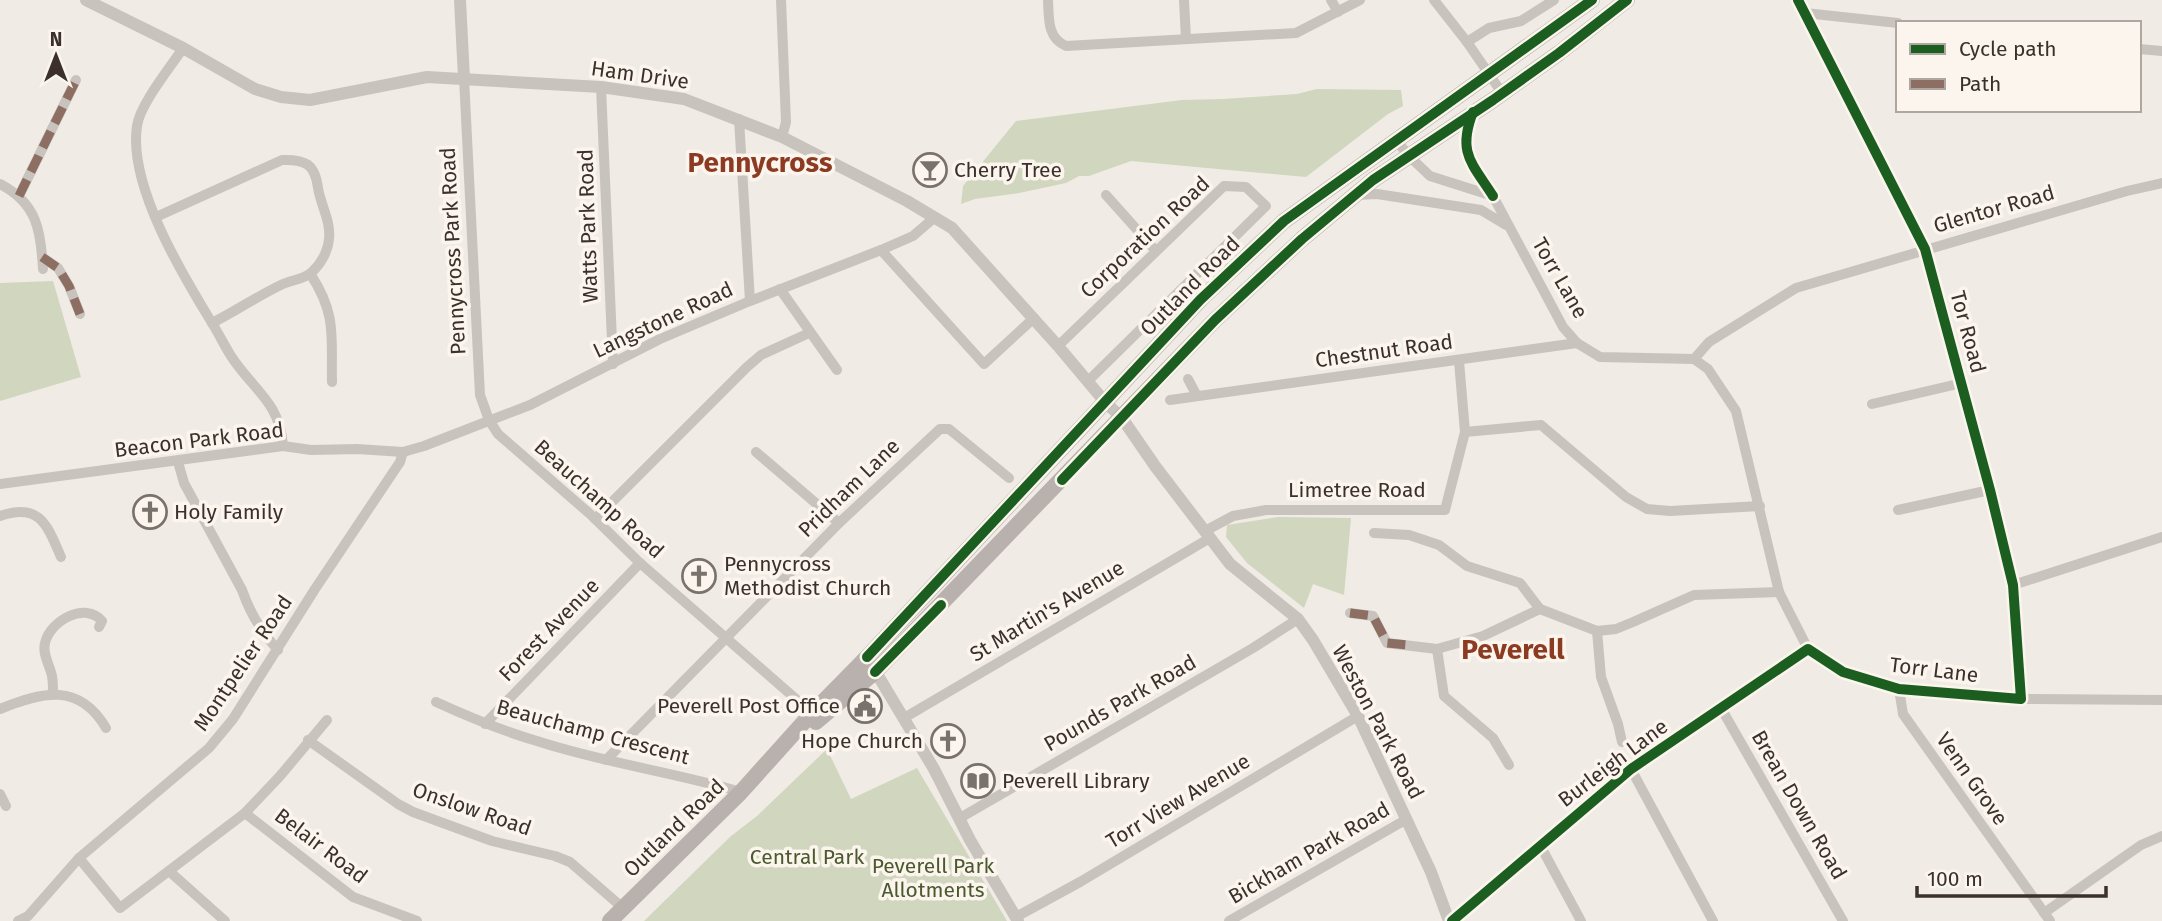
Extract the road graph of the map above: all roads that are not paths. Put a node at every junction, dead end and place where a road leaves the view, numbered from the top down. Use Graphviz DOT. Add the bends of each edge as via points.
graph roads {
  1 [pos="86,0"];
  2 [pos="460,0"];
  3 [pos="781,0"];
  4 [pos="1048,0"];
  5 [pos="1184,0"];
  6 [pos="1331,0"];
  7 [pos="1360,0"];
  8 [pos="1434,0"];
  9 [pos="1554,0"];
  10 [pos="1592,0"];
  11 [pos="1627,0"];
  12 [pos="1798,0"];
  13 [pos="1338,12"];
  14 [pos="1805,13"];
  15 [pos="1896,23"];
  16 [pos="1186,39"];
  17 [pos="1467,42"];
  18 [pos="183,48"];
  19 [pos="2141,49"];
  20 [pos="2162,51"];
  21 [pos="1489,74"];
  22 [pos="464,78"];
  23 [pos="76,79"];
  24 [pos="601,87"];
  25 [pos="1502,93"];
  26 [pos="1473,112"];
  27 [pos="739,119"];
  28 [pos="782,136"];
  29 [pos="1395,140"];
  30 [pos="1409,156"];
  31 [pos="2162,183"];
  32 [pos="0,184"];
  33 [pos="1106,195"];
  34 [pos="1355,195"];
  35 [pos="19,196"];
  36 [pos="1493,197"];
  37 [pos="935,217"];
  38 [pos="156,218"];
  39 [pos="1509,226"];
  40 [pos="1925,249"];
  41 [pos="881,250"];
  42 [pos="1156,251"];
  43 [pos="42,257"];
  44 [pos="43,269"];
  45 [pos="311,275"];
  46 [pos="780,289"];
  47 [pos="750,301"];
  48 [pos="80,314"];
  49 [pos="1034,318"];
  50 [pos="212,323"];
  51 [pos="809,333"];
  52 [pos="1577,343"];
  53 [pos="1058,346"];
  54 [pos="1694,359"];
  55 [pos="1459,361"];
  56 [pos="613,364"];
  57 [pos="837,370"];
  58 [pos="1188,379"];
  59 [pos="1088,381"];
  60 [pos="332,382"];
  61 [pos="1962,383"];
  62 [pos="1196,396"];
  63 [pos="1170,400"];
  64 [pos="1105,402"];
  65 [pos="1872,404"];
  66 [pos="1122,418"];
  67 [pos="489,420"];
  68 [pos="1465,432"];
  69 [pos="284,446"];
  70 [pos="402,452"];
  71 [pos="756,452"];
  72 [pos="178,462"];
  73 [pos="1009,478"];
  74 [pos="0,484"];
  75 [pos="1990,490"];
  76 [pos="1760,506"];
  77 [pos="1898,510"];
  78 [pos="0,516"];
  79 [pos="595,519"];
  80 [pos="839,523"];
  81 [pos="1374,533"];
  82 [pos="1208,534"];
  83 [pos="2162,537"];
  84 [pos="61,556"];
  85 [pos="640,563"];
  86 [pos="2013,585"];
  87 [pos="1780,592"];
  88 [pos="1541,609"];
  89 [pos="1350,613"];
  90 [pos="1297,619"];
  91 [pos="99,626"];
  92 [pos="1597,631"];
  93 [pos="726,638"];
  94 [pos="1437,649"];
  95 [pos="1808,649"];
  96 [pos="278,650"];
  97 [pos="871,665"];
  98 [pos="1899,689"];
  99 [pos="53,694"];
  100 [pos="2021,699"];
  101 [pos="2162,700"];
  102 [pos="436,702"];
  103 [pos="1721,708"];
  104 [pos="0,709"];
  105 [pos="813,713"];
  106 [pos="1358,716"];
  107 [pos="904,718"];
  108 [pos="327,720"];
  109 [pos="485,723"];
  110 [pos="106,727"];
  111 [pos="308,740"];
  112 [pos="1622,743"];
  113 [pos="606,760"];
  114 [pos="767,764"];
  115 [pos="1509,765"];
  116 [pos="1631,769"];
  117 [pos="741,792"];
  118 [pos="0,794"];
  119 [pos="6,806"];
  120 [pos="245,813"];
  121 [pos="960,818"];
  122 [pos="1407,819"];
  123 [pos="2162,836"];
  124 [pos="1540,845"];
  125 [pos="79,858"];
  126 [pos="169,871"];
  127 [pos="623,908"];
  128 [pos="2047,917"];
  129 [pos="1017,919"];
  130 [pos="18,921"];
  131 [pos="225,921"];
  132 [pos="417,921"];
  133 [pos="610,921"];
  134 [pos="1229,921"];
  135 [pos="1451,921"];
  136 [pos="1581,921"];
  137 [pos="1713,921"];
  138 [pos="1843,921"];
  1 -- 18 [label="street, Ham Drive"];
  2 -- 22 [label="street"];
  3 -- 28 [label="street" via="786,122"];
  4 -- 16 [label="street" via="1051,34 1066,46"];
  5 -- 16 [label="street"];
  6 -- 13 [label="street"];
  7 -- 13 [label="street"];
  8 -- 17 [label="street"];
  9 -- 17 [label="street" via="1521,21 1489,28"];
  10 -- 21 [label="main road, Outland Road"];
  11 -- 25 [label="main road, Outland Road"];
  12 -- 14 [label="street, Tor Road"];
  13 -- 16 [label="street" via="1296,33"];
  14 -- 15 [label="street"];
  14 -- 40 [label="street, Tor Road"];
  17 -- 21 [label="street"];
  18 -- 22 [label="street, Ham Drive" via="255,89 281,97 310,100 427,77"];
  18 -- 38 [label="street" via="141,112 137,126 139,169"];
  19 -- 20 [label="street"];
  21 -- 25 [label="street"];
  21 -- 29 [label="main road, Outland Road"];
  22 -- 24 [label="street, Ham Drive"];
  22 -- 67 [label="street, Pennycross Park Road" via="480,395"];
  23 -- 35 [label="street"];
  24 -- 27 [label="street, Ham Drive" via="684,99"];
  24 -- 56 [label="street, Watts Park Road"];
  25 -- 26 [label="main road, Outland Road"];
  26 -- 30 [label="main road, Outland Road"];
  26 -- 36 [label="street, Torr Lane" via="1466,153"];
  27 -- 28 [label="street, Ham Drive"];
  27 -- 47 [label="street"];
  28 -- 37 [label="street, Ham Drive"];
  29 -- 30 [label="street"];
  29 -- 64 [label="main road, Outland Road" via="1284,222 1200,299"];
  30 -- 34 [label="main road, Outland Road"];
  30 -- 36 [label="street" via="1430,176"];
  31 -- 40 [label="street, Glentor Road"];
  32 -- 35 [label="street"];
  33 -- 42 [label="street"];
  34 -- 39 [label="street, Torr Lane" via="1377,194 1481,210"];
  34 -- 66 [label="main road, Outland Road" via="1215,320"];
  35 -- 43 [label="street" via="37,224"];
  36 -- 39 [label="street, Torr Lane"];
  37 -- 41 [label="street, Langstone Road" via="913,236"];
  37 -- 49 [label="street, Ham Drive" via="952,228"];
  38 -- 45 [label="street" via="282,160 307,163 315,172 329,223 329,242"];
  38 -- 50 [label="street"];
  39 -- 52 [label="street, Torr Lane" via="1563,327"];
  40 -- 54 [label="street, Glentor Road" via="1796,288 1709,342"];
  40 -- 61 [label="street, Tor Road"];
  41 -- 46 [label="street, Langstone Road"];
  41 -- 49 [label="street" via="984,364"];
  42 -- 53 [label="street, Corporation Road"];
  42 -- 59 [label="street, Corporation Road" via="1224,186 1246,187 1266,206"];
  43 -- 44 [label="street"];
  43 -- 48 [label="street" via="58,268"];
  45 -- 50 [label="street" via="283,284"];
  45 -- 60 [label="street" via="326,299 332,323"];
  46 -- 47 [label="street, Langstone Road"];
  46 -- 51 [label="street"];
  47 -- 56 [label="street, Langstone Road"];
  49 -- 53 [label="street, Ham Drive"];
  50 -- 69 [label="street" via="231,356 273,409"];
  51 -- 57 [label="street"];
  51 -- 79 [label="street" via="761,355 747,367"];
  52 -- 54 [label="street, Torr Lane" via="1600,357"];
  52 -- 55 [label="street, Chestnut Road"];
  53 -- 59 [label="street, Ham Drive"];
  54 -- 76 [label="street" via="1708,369 1736,411"];
  55 -- 62 [label="street, Chestnut Road"];
  55 -- 68 [label="street, Limetree Road"];
  56 -- 67 [label="street, Langstone Road"];
  58 -- 62 [label="street"];
  59 -- 64 [label="street, Ham Drive"];
  61 -- 65 [label="street"];
  61 -- 75 [label="street, Tor Road"];
  62 -- 63 [label="street, Chestnut Road"];
  64 -- 66 [label="street, Weston Park Road"];
  64 -- 97 [label="main road, Outland Road"];
  66 -- 82 [label="street, Weston Park Road"];
  66 -- 97 [label="main road, Outland Road"];
  67 -- 70 [label="street, Langstone Road"];
  67 -- 79 [label="street, Beauchamp Road" via="498,434"];
  68 -- 76 [label="street" via="1541,425 1626,497 1647,509"];
  68 -- 82 [label="street, Limetree Road" via="1445,510 1266,510 1233,516"];
  69 -- 70 [label="street, Beacon Park Road"];
  69 -- 72 [label="street, Beacon Park Road"];
  70 -- 96 [label="street, Montpelier Road" via="400,462"];
  71 -- 80 [label="street"];
  72 -- 74 [label="street, Beacon Park Road"];
  72 -- 96 [label="street" via="184,483 247,603"];
  73 -- 80 [label="street, Pridham Lane" via="949,429 940,429"];
  75 -- 77 [label="street"];
  75 -- 86 [label="street, Tor Road"];
  76 -- 87 [label="street"];
  78 -- 84 [label="street" via="16,512 38,516"];
  79 -- 85 [label="street, Beauchamp Road"];
  80 -- 93 [label="street, Pridham Lane"];
  81 -- 88 [label="street" via="1409,535 1439,545 1467,566 1520,583"];
  82 -- 90 [label="street, Weston Park Road" via="1230,564"];
  82 -- 107 [label="street, St Martin's Avenue"];
  83 -- 86 [label="street"];
  85 -- 93 [label="street, Beauchamp Road"];
  85 -- 109 [label="street, Forest Avenue"];
  86 -- 100 [label="street, Tor Road"];
  87 -- 92 [label="street" via="1694,595 1616,629"];
  87 -- 95 [label="street"];
  88 -- 92 [label="street"];
  88 -- 94 [label="street" via="1483,636"];
  89 -- 94 [label="street" via="1373,616 1387,643"];
  90 -- 106 [label="street, Weston Park Road"];
  90 -- 121 [label="street, Pounds Park Road"];
  91 -- 99 [label="street" via="102,621 97,615 79,612 48,635 44,651"];
  92 -- 112 [label="street" via="1601,677"];
  93 -- 105 [label="street, Beauchamp Road"];
  93 -- 113 [label="street, Pridham Lane"];
  94 -- 115 [label="street" via="1444,696 1493,738"];
  95 -- 98 [label="street, Torr Lane" via="1843,672"];
  95 -- 103 [label="street, Burleigh Lane"];
  96 -- 125 [label="street, Montpelier Road" via="209,748"];
  97 -- 105 [label="main road, Outland Road"];
  97 -- 107 [label="street"];
  97 -- 114 [label="main road, Outland Road"];
  98 -- 100 [label="street, Torr Lane"];
  98 -- 128 [label="street, Venn Grove" via="1903,714"];
  99 -- 104 [label="street"];
  99 -- 110 [label="street" via="74,697 91,707"];
  100 -- 101 [label="street, Torr Lane"];
  102 -- 109 [label="street, Beauchamp Crescent"];
  103 -- 116 [label="street, Burleigh Lane"];
  103 -- 138 [label="street, Brean Down Road"];
  105 -- 114 [label="main road, Outland Road"];
  106 -- 122 [label="street, Weston Park Road"];
  106 -- 129 [label="street, Torr View Avenue"];
  107 -- 121 [label="street"];
  108 -- 111 [label="street"];
  109 -- 113 [label="street, Beauchamp Crescent"];
  111 -- 120 [label="street"];
  111 -- 127 [label="street, Onslow Road" via="413,812 492,841 570,862"];
  113 -- 117 [label="street, Beauchamp Crescent"];
  114 -- 117 [label="main road, Outland Road"];
  116 -- 124 [label="street, Burleigh Lane"];
  116 -- 137 [label="street"];
  117 -- 127 [label="main road, Outland Road"];
  118 -- 119 [label="street"];
  120 -- 126 [label="street"];
  120 -- 132 [label="street, Belair Road" via="353,897"];
  121 -- 129 [label="street"];
  122 -- 134 [label="street, Bickham Park Road"];
  122 -- 135 [label="street, Weston Park Road"];
  123 -- 128 [label="street" via="2141,845"];
  124 -- 135 [label="street, Burleigh Lane"];
  124 -- 136 [label="street"];
  125 -- 126 [label="street" via="120,908"];
  125 -- 130 [label="street, Montpelier Road" via="28,916"];
  126 -- 131 [label="street"];
  127 -- 133 [label="main road, Outland Road"];
}
